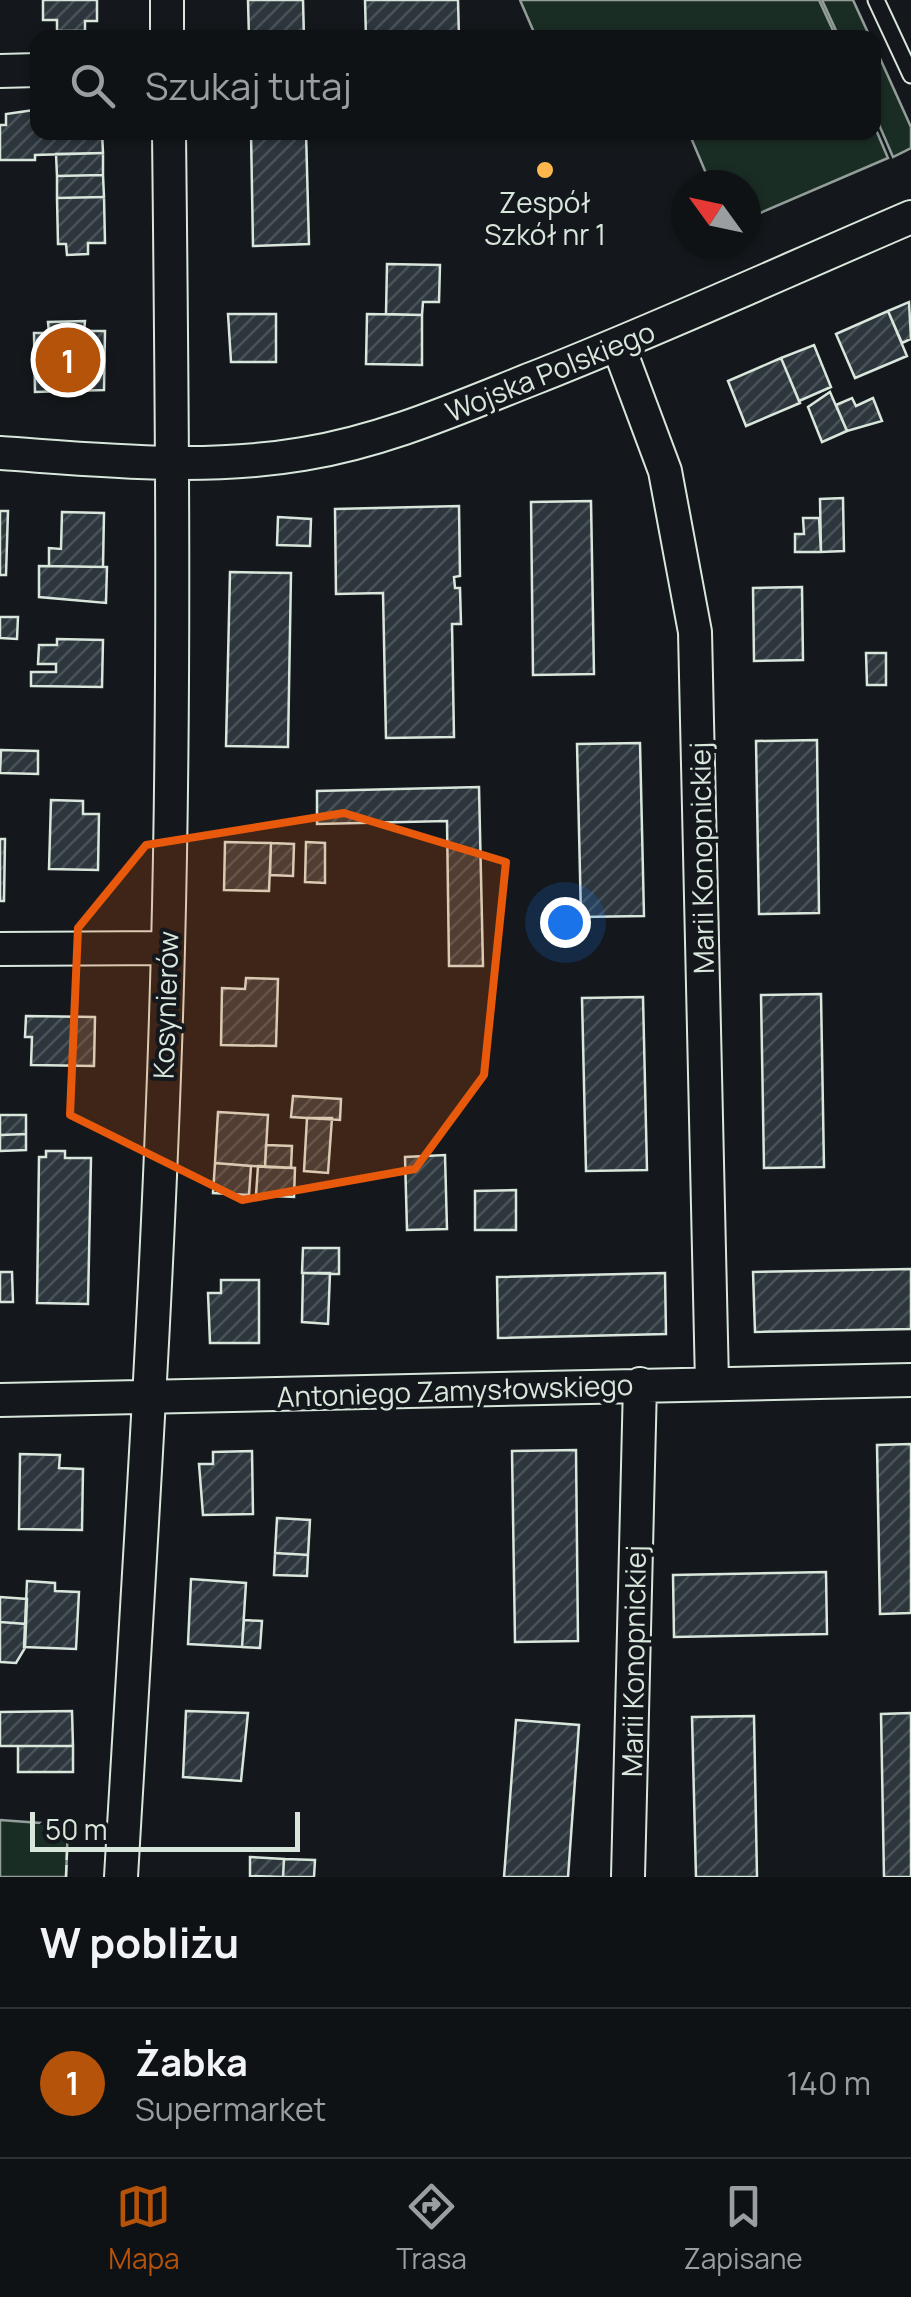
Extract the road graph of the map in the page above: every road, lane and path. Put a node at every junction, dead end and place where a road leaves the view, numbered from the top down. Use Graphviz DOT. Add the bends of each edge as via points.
graph roads {
  1 [pos="167,0"];
  2 [pos="876,0"];
  3 [pos="167,30"];
  4 [pos="30,70"];
  5 [pos="0,71"];
  6 [pos="911,75"];
  7 [pos="168,140"];
  8 [pos="911,216"];
  9 [pos="618,345"];
  10 [pos="0,453"];
  11 [pos="173,462"];
  12 [pos="168,948"];
  13 [pos="0,949"];
  14 [pos="911,1380"];
  15 [pos="712,1383"];
  16 [pos="640,1384"];
  17 [pos="148,1398"];
  18 [pos="0,1400"];
  19 [pos="121,1877"];
  20 [pos="628,1877"];
  1 -- 3 [label="street"];
  2 -- 6 [label="lane"];
  4 -- 5 [label="street"];
  7 -- 11 [label="street, Kosynierów"];
  8 -- 9 [label="street, Wojska Polskiego"];
  9 -- 11 [label="street, Wojska Polskiego" via="358,444 255,460"];
  9 -- 15 [label="street, Marii Konopnickiej" via="666,471 695,632"];
  10 -- 11 [label="street, Wojska Polskiego"];
  11 -- 12 [label="street, Kosynierów"];
  12 -- 13 [label="street"];
  12 -- 17 [label="street, Kosynierów"];
  14 -- 15 [label="street, Antoniego Zamysłowskiego"];
  15 -- 16 [label="street, Antoniego Zamysłowskiego"];
  16 -- 17 [label="street, Antoniego Zamysłowskiego"];
  16 -- 20 [label="street, Marii Konopnickiej"];
  17 -- 18 [label="street, Antoniego Zamysłowskiego"];
  17 -- 19 [label="street, Kosynierów"];
}
